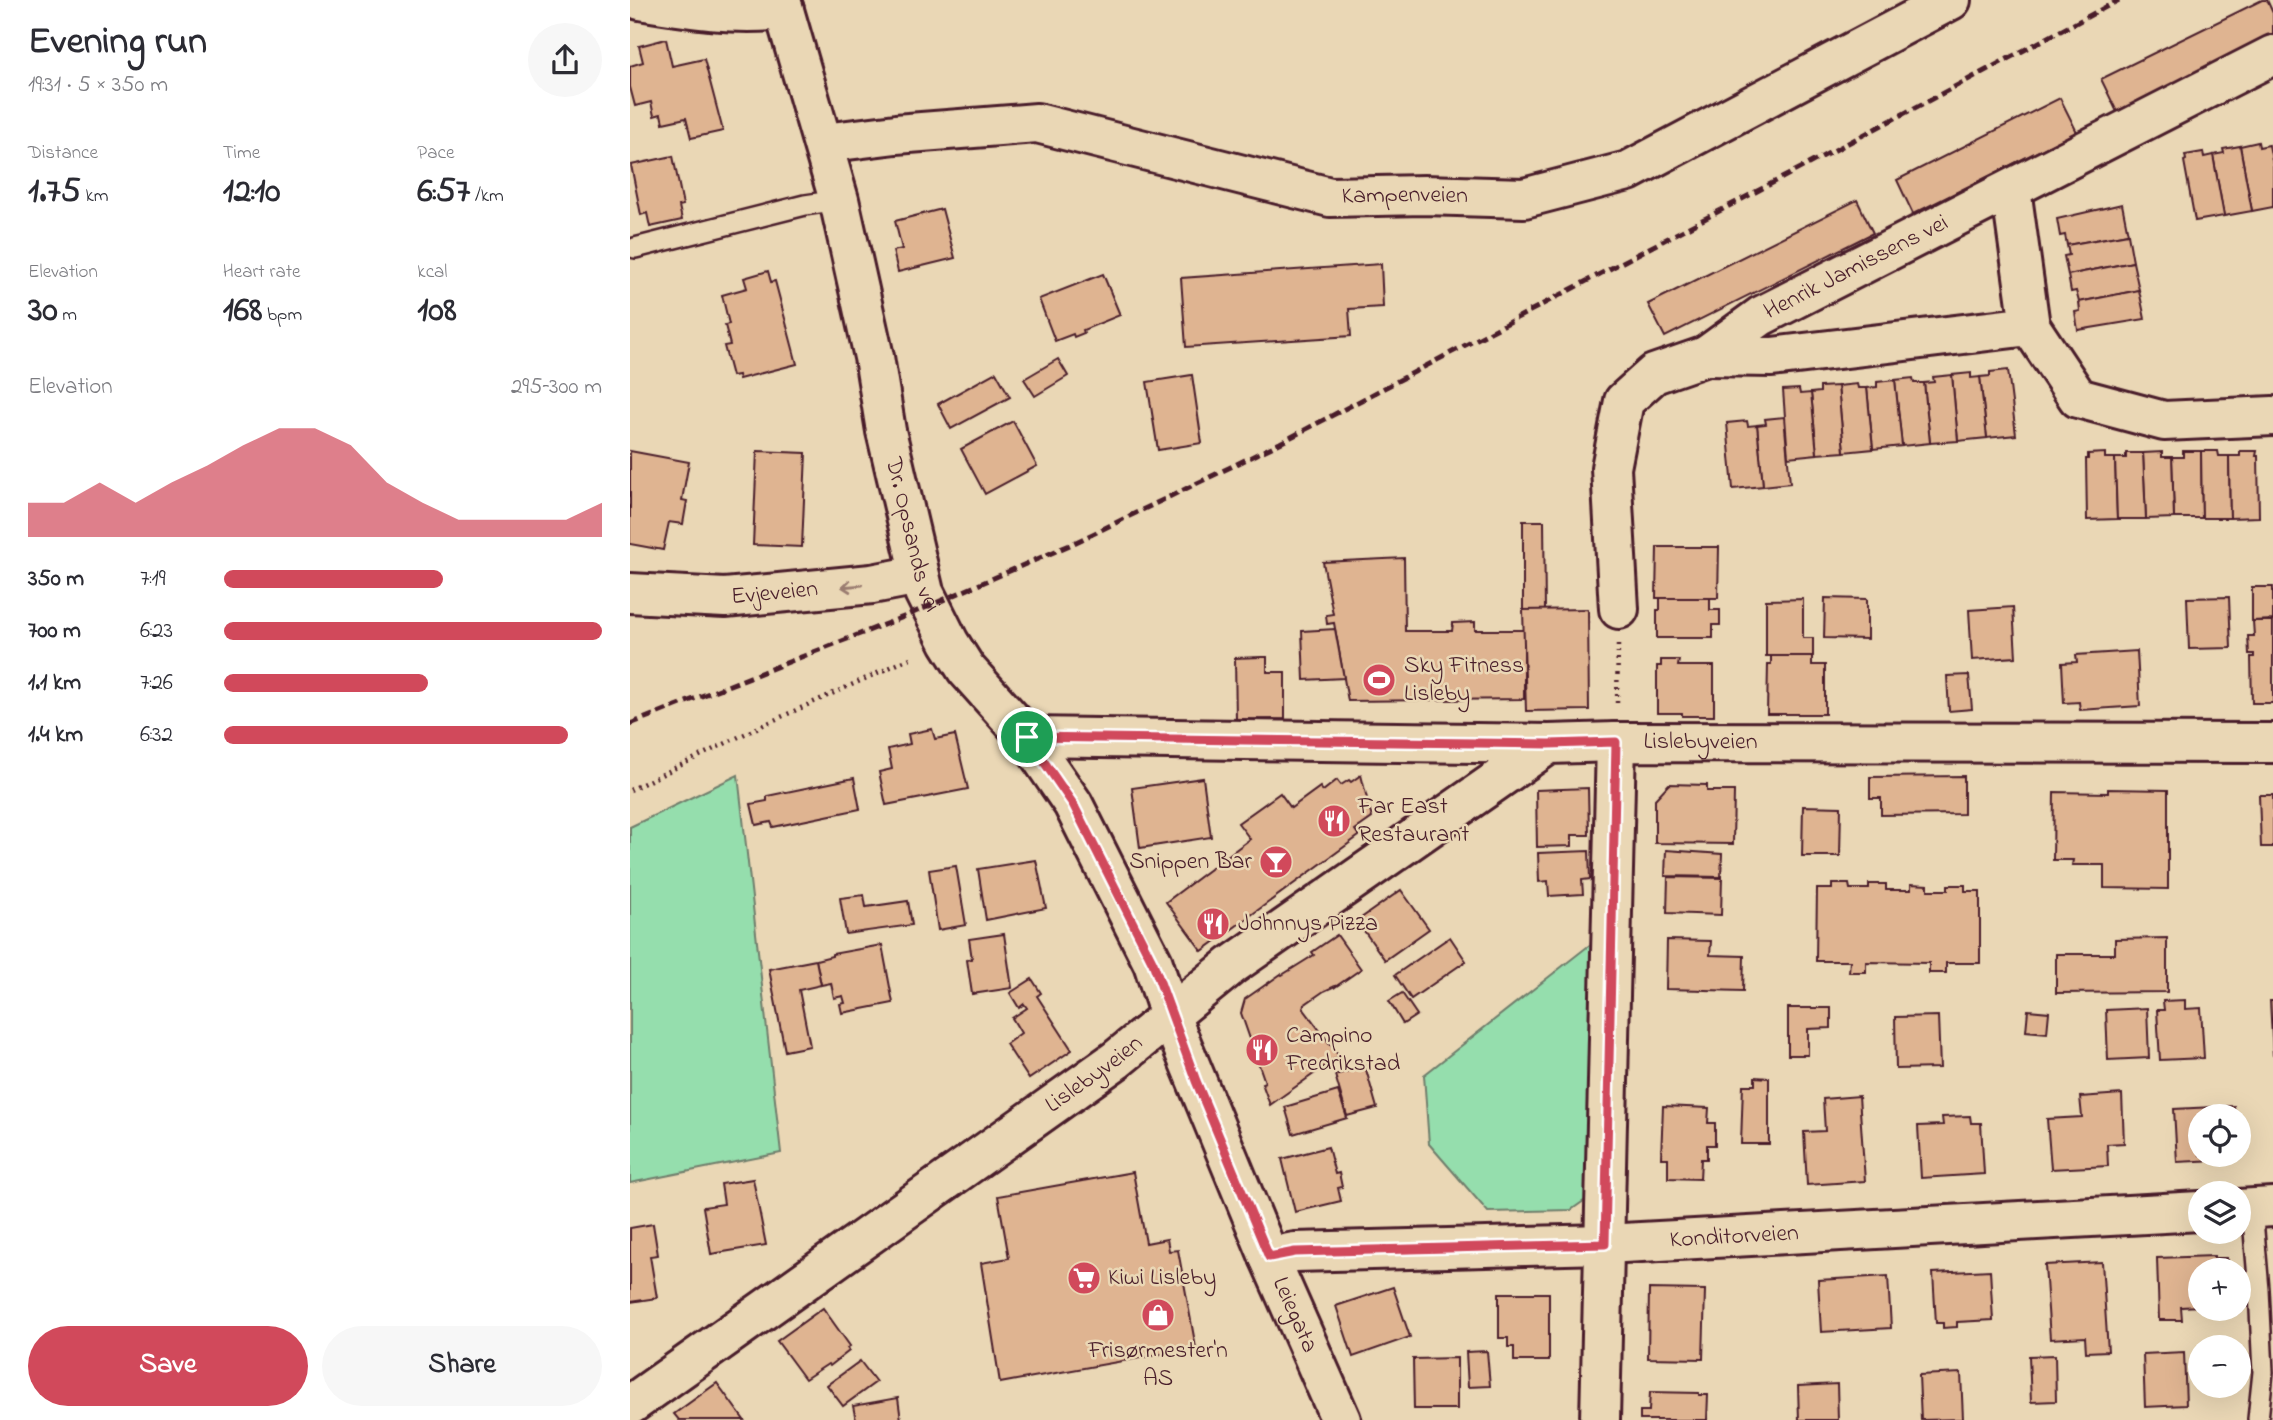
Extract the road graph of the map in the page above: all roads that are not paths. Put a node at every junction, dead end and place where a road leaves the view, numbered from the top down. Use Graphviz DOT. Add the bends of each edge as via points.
graph roads {
  1 [pos="640,0"];
  2 [pos="1951,0"];
  3 [pos="783,5"];
  4 [pos="2273,55"];
  5 [pos="823,143"];
  6 [pos="2011,189"];
  7 [pos="839,200"];
  8 [pos="635,248"];
  9 [pos="2030,326"];
  10 [pos="1706,356"];
  11 [pos="2273,416"];
  12 [pos="919,575"];
  13 [pos="630,593"];
  14 [pos="1619,610"];
  15 [pos="1027,737"];
  16 [pos="1616,742"];
  17 [pos="2273,743"];
  18 [pos="1549,744"];
  19 [pos="1170,1016"];
  20 [pos="2254,1208"];
  21 [pos="2188,1212"];
  22 [pos="1605,1244"];
  23 [pos="1269,1257"];
  24 [pos="630,1405"];
  25 [pos="2258,1419"];
  26 [pos="1341,1420"];
  27 [pos="1600,1420"];
  1 -- 3 [label="street" via="753,13"];
  2 -- 5 [label="street, Kampenveien" via="1628,171 1524,198 1330,197 1037,123"];
  3 -- 5 [label="street, Dr. Opsands vei"];
  4 -- 6 [label="street, Henrik Jamissens vei"];
  5 -- 7 [label="street, Dr. Opsands vei"];
  6 -- 9 [label="street"];
  6 -- 10 [label="street, Henrik Jamissens vei" via="1761,316"];
  7 -- 8 [label="lane"];
  7 -- 12 [label="street, Dr. Opsands vei"];
  9 -- 10 [label="street, Henrik Jamissens vei" via="1772,357"];
  9 -- 11 [label="street" via="2078,398 2164,421"];
  10 -- 14 [label="street, Henrik Jamissens vei" via="1654,374 1624,401 1611,468"];
  12 -- 13 [label="street, Evjeveien, one-way" via="725,598"];
  12 -- 15 [label="street, Dr. Opsands vei" via="930,605 966,669"];
  15 -- 18 [label="street"];
  15 -- 19 [label="street, Dr. Opsands vei" via="1073,804 1153,963"];
  16 -- 17 [label="street, Lislebyveien"];
  16 -- 18 [label="street, Lislebyveien"];
  16 -- 22 [label="street"];
  18 -- 19 [label="street, Lislebyveien" via="1232,965"];
  19 -- 23 [label="street, Leiegata"];
  19 -- 24 [label="street, Lislebyveien" via="1116,1060"];
  20 -- 25 [label="lane" via="2263,1372"];
  21 -- 22 [label="street, Konditorveien"];
  22 -- 23 [label="street, Konditorveien" via="1295,1252"];
  22 -- 27 [label="street"];
  23 -- 26 [label="street, Leiegata"];
}
